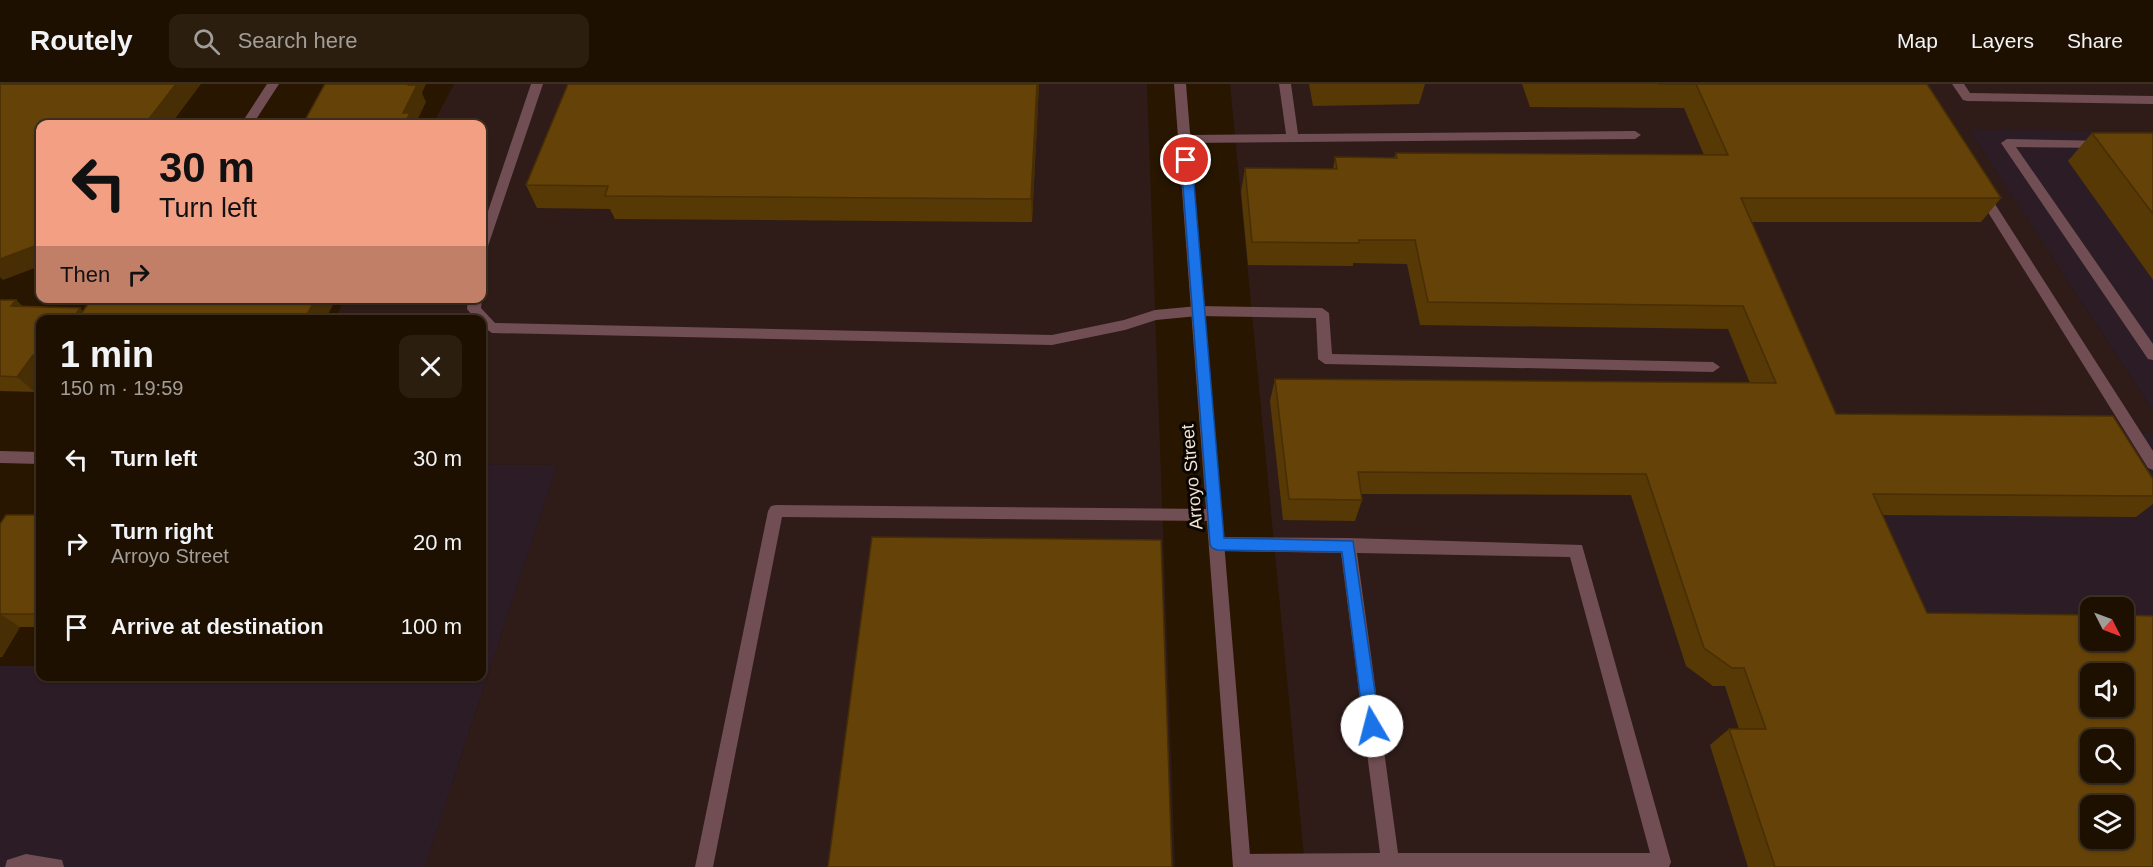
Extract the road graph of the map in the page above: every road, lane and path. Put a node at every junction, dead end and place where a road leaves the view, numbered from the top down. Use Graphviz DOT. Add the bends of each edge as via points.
graph roads {
  1 [pos="273,84"];
  2 [pos="537,84"];
  3 [pos="1180,84"];
  4 [pos="1285,84"];
  5 [pos="1958,84"];
  6 [pos="2153,100"];
  7 [pos="250,120"];
  8 [pos="1635,135"];
  9 [pos="1293,138"];
  10 [pos="1185,139"];
  11 [pos="2119,144"];
  12 [pos="1977,184"];
  13 [pos="486,234"];
  14 [pos="1198,311"];
  15 [pos="486,322"];
  16 [pos="2153,355"];
  17 [pos="1713,367"];
  18 [pos="0,457"];
  19 [pos="36,458"];
  20 [pos="2153,464"];
  21 [pos="1214,515"];
  22 [pos="1217,544"];
  23 [pos="1348,546"];
  24 [pos="1390,862"];
  25 [pos="1242,865"];
  26 [pos="14,867"];
  27 [pos="55,867"];
  28 [pos="704,867"];
  1 -- 7 [label="street"];
  2 -- 13 [label="street"];
  3 -- 10 [label="street, Arroyo Street"];
  4 -- 9 [label="street"];
  5 -- 6 [label="street" via="1967,97"];
  8 -- 9 [label="street"];
  9 -- 10 [label="street"];
  10 -- 14 [label="street, Arroyo Street"];
  11 -- 16 [label="street" via="2007,143"];
  12 -- 20 [label="street"];
  14 -- 15 [label="street" via="1155,315 1052,340 492,328"];
  14 -- 17 [label="street" via="1322,313 1325,359"];
  14 -- 21 [label="street, Arroyo Street"];
  18 -- 19 [label="street"];
  21 -- 22 [label="street, Arroyo Street"];
  21 -- 28 [label="street" via="776,511"];
  22 -- 23 [label="street"];
  22 -- 25 [label="street, Arroyo Street"];
  23 -- 24 [label="street"];
  23 -- 24 [label="street" via="1576,550 1662,862"];
  24 -- 25 [label="street"];
  26 -- 27 [label="street" via="26,863"];
}
